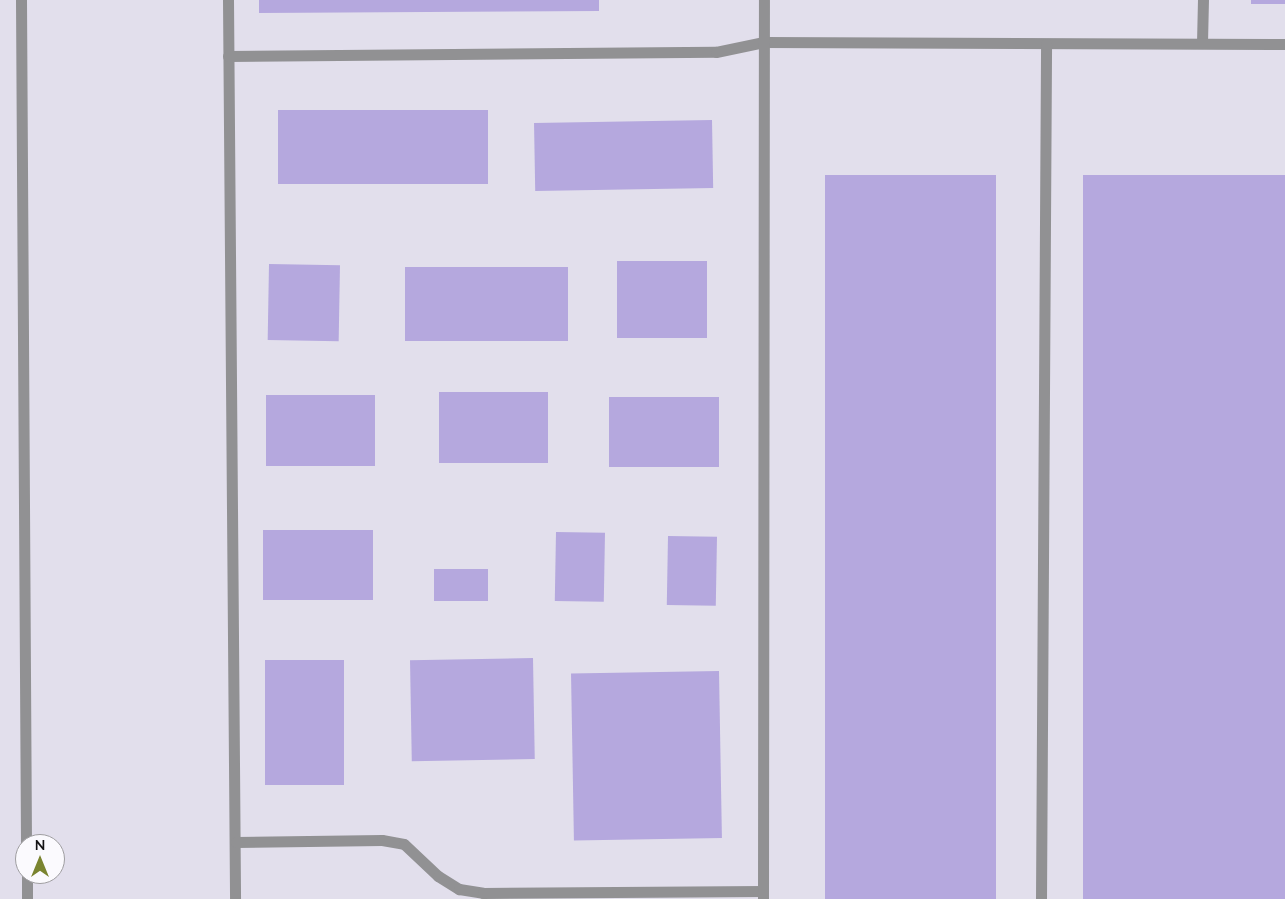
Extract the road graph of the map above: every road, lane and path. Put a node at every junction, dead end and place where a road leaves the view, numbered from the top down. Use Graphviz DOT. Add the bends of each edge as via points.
graph roads {
  1 [pos="21,0"];
  2 [pos="228,0"];
  3 [pos="764,0"];
  4 [pos="1203,0"];
  5 [pos="764,42"];
  6 [pos="1202,43"];
  7 [pos="1046,44"];
  8 [pos="1285,44"];
  9 [pos="228,56"];
  10 [pos="26,834"];
  11 [pos="236,842"];
  12 [pos="27,884"];
  13 [pos="763,895"];
  14 [pos="27,899"];
  15 [pos="235,899"];
  16 [pos="1041,899"];
  1 -- 10 [label="lane"];
  2 -- 9 [label="lane"];
  3 -- 5 [label="lane"];
  4 -- 6 [label="lane"];
  5 -- 7 [label="lane"];
  5 -- 9 [label="lane" via="716,52"];
  5 -- 13 [label="lane"];
  6 -- 7 [label="lane"];
  6 -- 8 [label="lane"];
  7 -- 16 [label="lane"];
  9 -- 11 [label="lane"];
  11 -- 13 [label="lane" via="382,840 404,844 438,876 459,889 483,894"];
  11 -- 15 [label="lane"];
  12 -- 14 [label="lane"];
}
